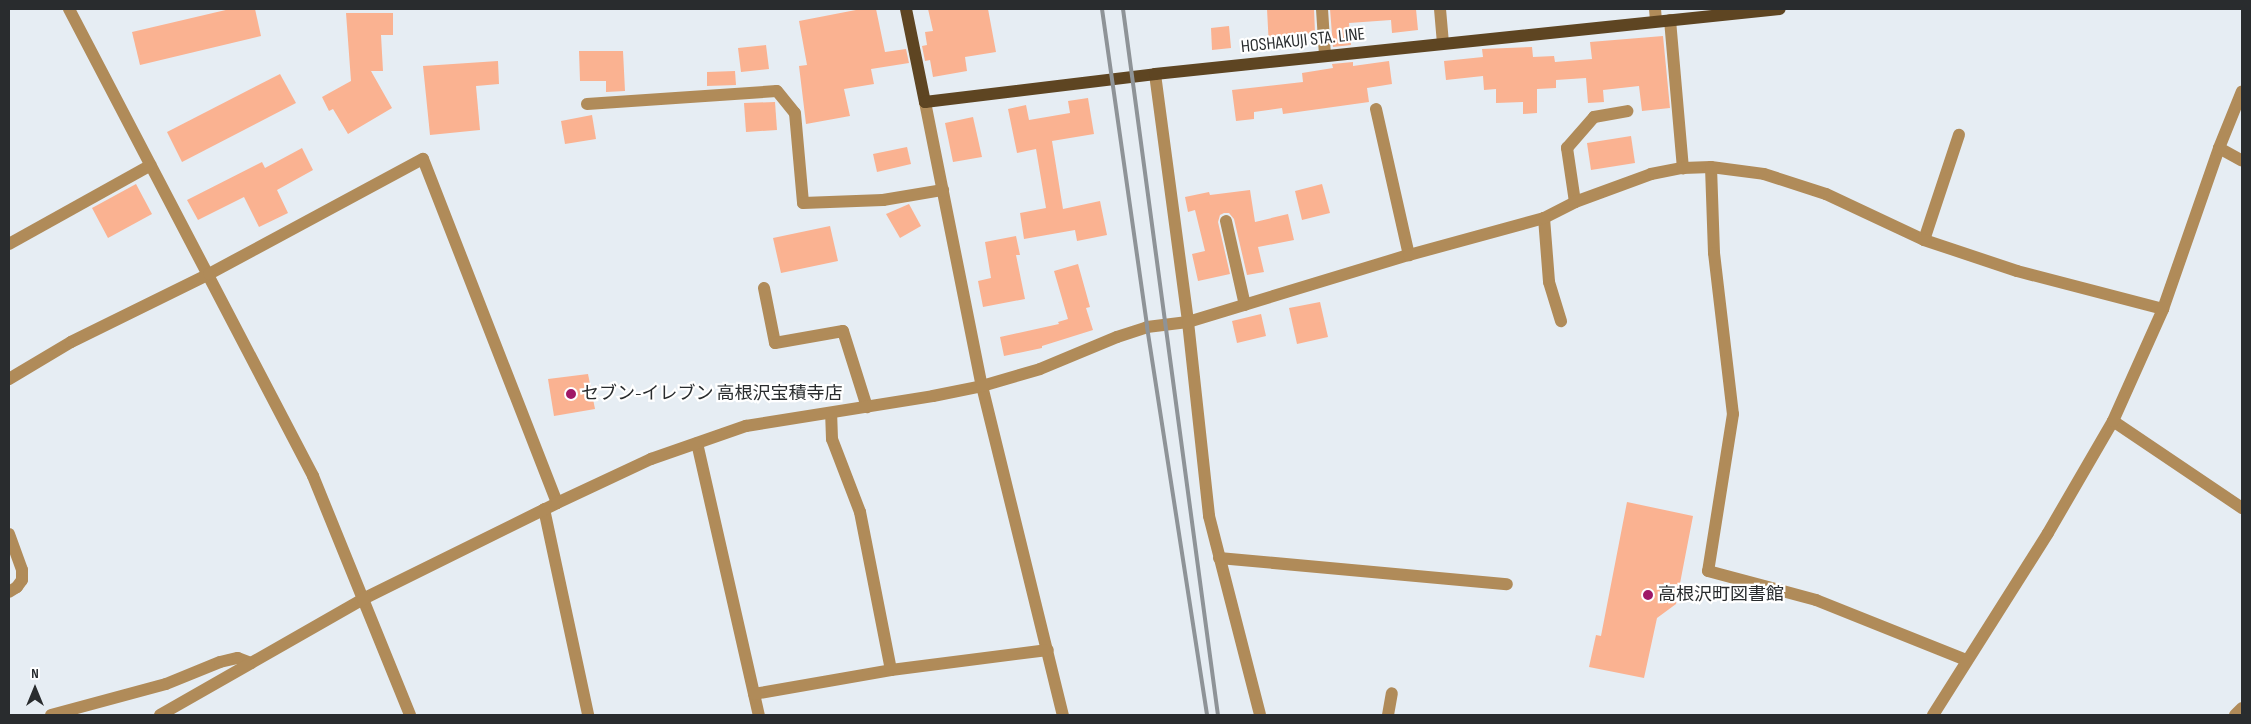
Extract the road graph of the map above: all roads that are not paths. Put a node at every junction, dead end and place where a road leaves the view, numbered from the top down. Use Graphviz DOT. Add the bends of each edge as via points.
graph roads {
  1 [pos="69,9"];
  2 [pos="906,9"];
  3 [pos="1322,9"];
  4 [pos="1440,9"];
  5 [pos="1780,9"];
  6 [pos="1656,15"];
  7 [pos="1670,20"];
  8 [pos="1442,43"];
  9 [pos="1326,56"];
  10 [pos="1155,74"];
  11 [pos="2242,91"];
  12 [pos="925,102"];
  13 [pos="587,104"];
  14 [pos="1376,109"];
  15 [pos="1628,111"];
  16 [pos="1959,135"];
  17 [pos="2219,148"];
  18 [pos="2242,161"];
  19 [pos="151,165"];
  20 [pos="1710,167"];
  21 [pos="1683,168"];
  22 [pos="943,190"];
  23 [pos="1575,202"];
  24 [pos="1544,218"];
  25 [pos="1226,221"];
  26 [pos="1924,240"];
  27 [pos="9,244"];
  28 [pos="1409,256"];
  29 [pos="209,274"];
  30 [pos="764,288"];
  31 [pos="1245,305"];
  32 [pos="2163,309"];
  33 [pos="1561,321"];
  34 [pos="1188,322"];
  35 [pos="9,379"];
  36 [pos="982,386"];
  37 [pos="867,407"];
  38 [pos="831,413"];
  39 [pos="2113,421"];
  40 [pos="697,443"];
  41 [pos="556,503"];
  42 [pos="2242,508"];
  43 [pos="544,509"];
  44 [pos="9,534"];
  45 [pos="1219,558"];
  46 [pos="1507,584"];
  47 [pos="9,592"];
  48 [pos="364,599"];
  49 [pos="1048,650"];
  50 [pos="1966,660"];
  51 [pos="251,663"];
  52 [pos="891,670"];
  53 [pos="754,694"];
  54 [pos="1392,694"];
  55 [pos="2242,708"];
  56 [pos="51,715"];
  57 [pos="160,715"];
  58 [pos="410,715"];
  59 [pos="588,715"];
  60 [pos="759,715"];
  61 [pos="1063,715"];
  62 [pos="1260,715"];
  63 [pos="1388,715"];
  64 [pos="1933,715"];
  65 [pos="2235,715"];
  1 -- 19 [label="street"];
  2 -- 12 [label="main road"];
  3 -- 9 [label="street"];
  4 -- 8 [label="street"];
  5 -- 7 [label="main road, HOSHAKUJI STA. LINE"];
  6 -- 7 [label="main road, HOSHAKUJI STA. LINE"];
  6 -- 8 [label="main road, HOSHAKUJI STA. LINE"];
  7 -- 21 [label="street"];
  8 -- 9 [label="main road, HOSHAKUJI STA. LINE"];
  9 -- 10 [label="main road, HOSHAKUJI STA. LINE"];
  10 -- 12 [label="main road, HOSHAKUJI STA. LINE"];
  10 -- 34 [label="street"];
  11 -- 17 [label="street"];
  12 -- 22 [label="street"];
  13 -- 22 [label="street" via="777,91 795,113 803,203 883,200"];
  14 -- 28 [label="street"];
  15 -- 23 [label="street" via="1594,117 1567,148"];
  16 -- 26 [label="street"];
  17 -- 18 [label="street"];
  17 -- 32 [label="street"];
  19 -- 27 [label="street"];
  19 -- 29 [label="street"];
  20 -- 21 [label="street"];
  20 -- 26 [label="street" via="1764,174 1826,194"];
  20 -- 50 [label="street" via="1714,253 1734,414 1708,571 1816,600"];
  21 -- 23 [label="street" via="1651,174"];
  22 -- 36 [label="street"];
  23 -- 24 [label="street"];
  24 -- 28 [label="street"];
  24 -- 33 [label="street" via="1549,282"];
  25 -- 31 [label="street"];
  26 -- 32 [label="street" via="2018,271"];
  28 -- 31 [label="street"];
  29 -- 35 [label="street" via="71,342"];
  29 -- 41 [label="street" via="423,159"];
  29 -- 48 [label="street" via="313,476"];
  30 -- 37 [label="street" via="775,343 844,331"];
  31 -- 34 [label="street"];
  32 -- 39 [label="street"];
  34 -- 36 [label="street" via="1147,327 1117,336 1040,369"];
  34 -- 45 [label="street" via="1209,516"];
  36 -- 37 [label="street"];
  36 -- 49 [label="street"];
  37 -- 38 [label="street"];
  38 -- 40 [label="street" via="746,426"];
  38 -- 52 [label="street" via="832,439 860,512"];
  39 -- 42 [label="street"];
  39 -- 50 [label="street" via="2048,534"];
  40 -- 41 [label="street" via="651,459"];
  40 -- 53 [label="street"];
  41 -- 43 [label="street"];
  43 -- 48 [label="street"];
  43 -- 59 [label="street"];
  44 -- 47 [label="street" via="22,570 22,580"];
  45 -- 46 [label="street"];
  45 -- 62 [label="street"];
  48 -- 51 [label="street"];
  48 -- 58 [label="street"];
  49 -- 52 [label="street"];
  49 -- 61 [label="street"];
  50 -- 64 [label="street"];
  51 -- 56 [label="street" via="238,658 220,662 166,684"];
  51 -- 57 [label="street"];
  52 -- 53 [label="street"];
  53 -- 60 [label="street"];
  54 -- 63 [label="street"];
  55 -- 65 [label="street"];
}
